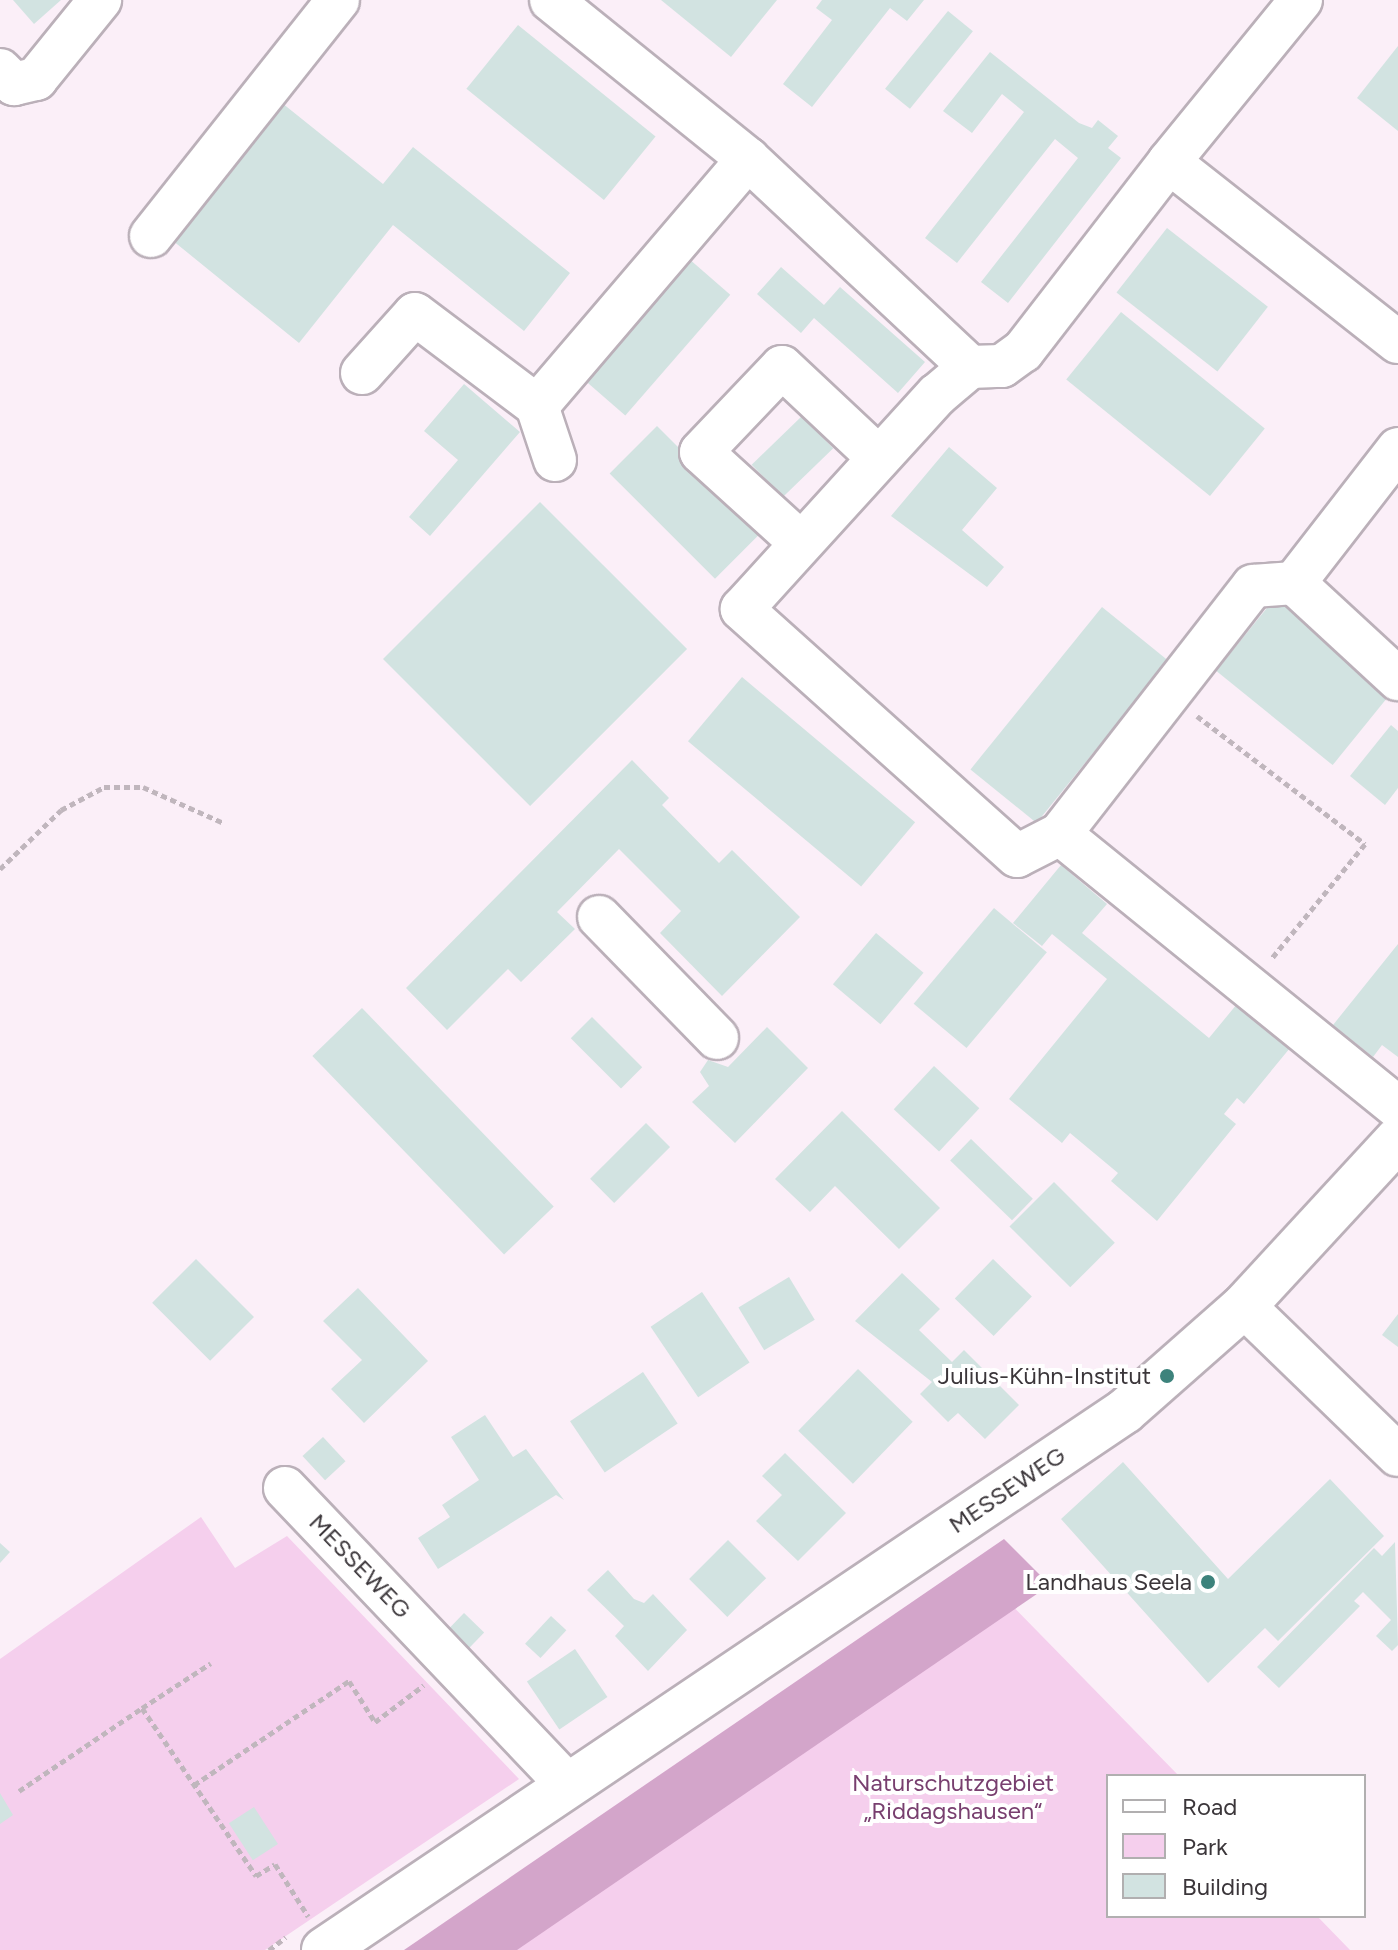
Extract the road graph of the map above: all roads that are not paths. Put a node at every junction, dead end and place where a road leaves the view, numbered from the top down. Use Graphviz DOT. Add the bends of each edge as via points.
graph roads {
  1 [pos="100,0"];
  2 [pos="338,0"];
  3 [pos="551,0"];
  4 [pos="1301,0"];
  5 [pos="7,77"];
  6 [pos="748,159"];
  7 [pos="1169,162"];
  8 [pos="151,236"];
  9 [pos="1398,342"];
  10 [pos="970,367"];
  11 [pos="362,373"];
  12 [pos="537,406"];
  13 [pos="1398,449"];
  14 [pos="878,457"];
  15 [pos="555,460"];
  16 [pos="801,543"];
  17 [pos="1294,583"];
  18 [pos="1398,679"];
  19 [pos="1060,834"];
  20 [pos="599,917"];
  21 [pos="717,1038"];
  22 [pos="1398,1108"];
  23 [pos="1398,1139"];
  24 [pos="1244,1306"];
  25 [pos="1398,1455"];
  26 [pos="285,1488"];
  27 [pos="567,1784"];
  28 [pos="326,1949"];
  1 -- 5 [label="street" via="36,79"];
  2 -- 8 [label="street"];
  3 -- 6 [label="street"];
  4 -- 7 [label="street"];
  6 -- 10 [label="street"];
  6 -- 12 [label="street"];
  7 -- 9 [label="street"];
  7 -- 10 [label="street" via="1023,351 1002,366"];
  10 -- 14 [label="street"];
  11 -- 12 [label="street" via="415,314"];
  12 -- 15 [label="street"];
  13 -- 17 [label="street"];
  14 -- 16 [label="street"];
  14 -- 16 [label="street" via="782,367 701,452"];
  16 -- 19 [label="street" via="742,609 1017,856"];
  17 -- 18 [label="street"];
  17 -- 19 [label="street" via="1253,586"];
  19 -- 22 [label="street"];
  20 -- 21 [label="street"];
  23 -- 24 [label="main road, MESSEWEG"];
  24 -- 25 [label="street"];
  24 -- 27 [label="main road, MESSEWEG" via="1125,1411"];
  26 -- 27 [label="street, MESSEWEG"];
  27 -- 28 [label="main road, MESSEWEG"];
}
